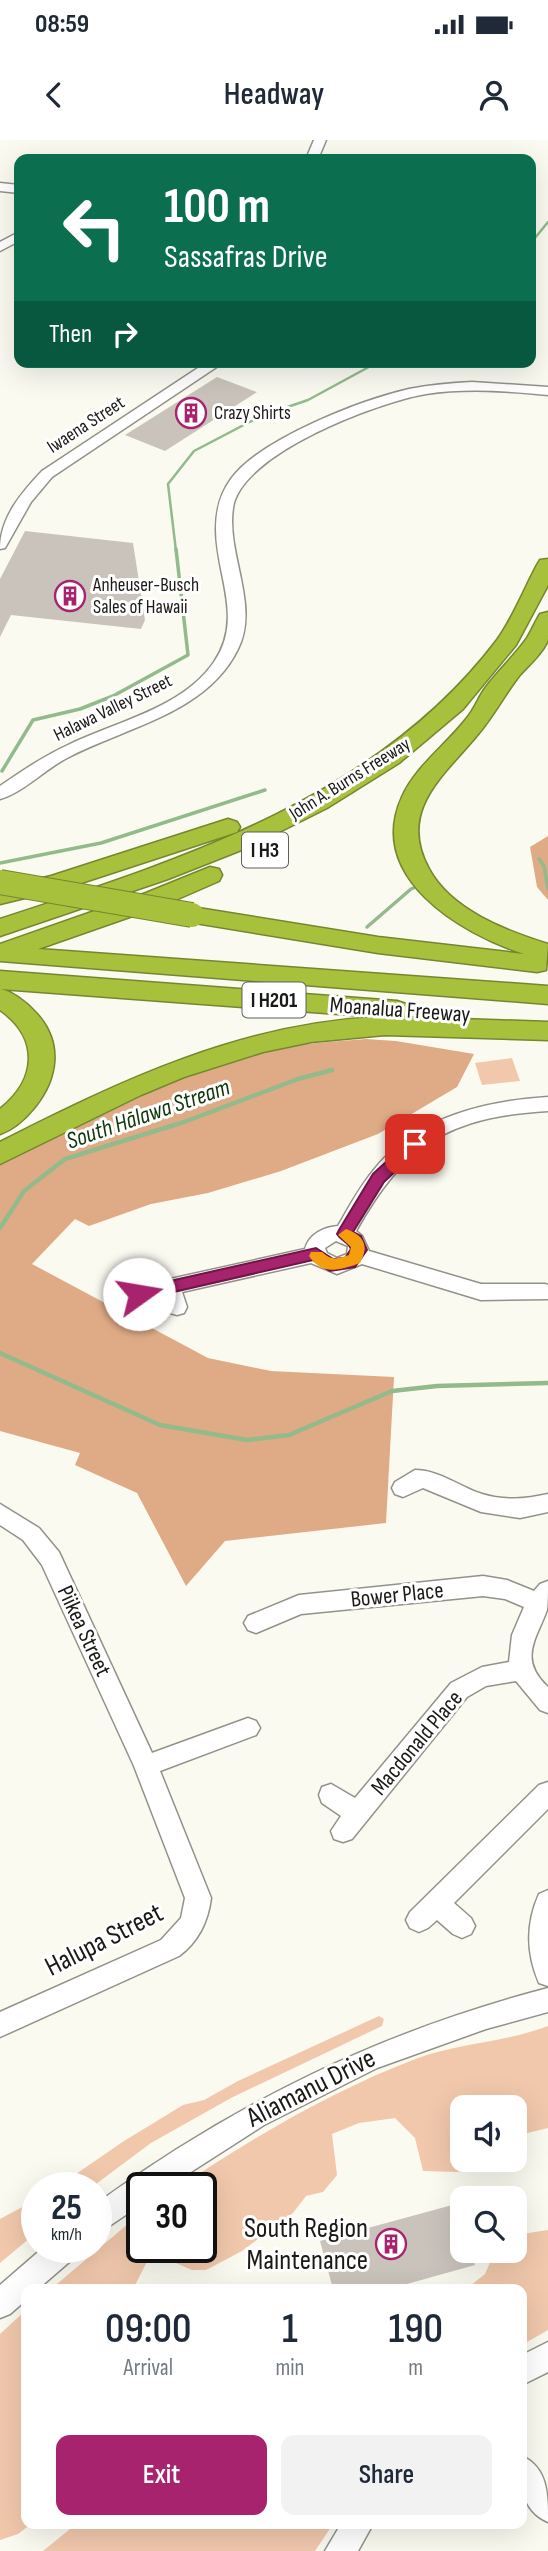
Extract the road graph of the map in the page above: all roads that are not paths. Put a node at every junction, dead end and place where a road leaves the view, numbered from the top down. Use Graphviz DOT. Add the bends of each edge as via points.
graph roads {
  1 [pos="209,368"];
  2 [pos="548,391"];
  3 [pos="0,545"];
  4 [pos="548,565"];
  5 [pos="548,619"];
  6 [pos="489,684"];
  7 [pos="414,739"];
  8 [pos="0,794"];
  9 [pos="0,883"];
  10 [pos="0,896"];
  11 [pos="0,928"];
  12 [pos="548,953"];
  13 [pos="0,954"];
  14 [pos="548,965"];
  15 [pos="0,980"];
  16 [pos="548,995"];
  17 [pos="0,997"];
  18 [pos="548,1021"];
  19 [pos="548,1031"];
  20 [pos="548,1104"];
  21 [pos="0,1124"];
  22 [pos="0,1154"];
  23 [pos="344,1234"];
  24 [pos="316,1254"];
  25 [pos="358,1255"];
  26 [pos="170,1287"];
  27 [pos="545,1292"];
  28 [pos="139,1294"];
  29 [pos="177,1307"];
  30 [pos="403,1488"];
  31 [pos="548,1503"];
  32 [pos="0,1513"];
  33 [pos="543,1597"];
  34 [pos="256,1623"];
  35 [pos="523,1671"];
  36 [pos="548,1703"];
  37 [pos="248,1728"];
  38 [pos="146,1766"];
  39 [pos="548,1793"];
  40 [pos="331,1795"];
  41 [pos="548,1902"];
  42 [pos="462,1926"];
  43 [pos="548,1973"];
  44 [pos="548,2000"];
  45 [pos="0,2025"];
  46 [pos="112,2210"];
  47 [pos="47,2263"];
  48 [pos="23,2284"];
  49 [pos="21,2286"];
  50 [pos="0,2304"];
  51 [pos="548,2356"];
  52 [pos="527,2368"];
  53 [pos="527,2478"];
  54 [pos="548,2507"];
  55 [pos="355,2529"];
  56 [pos="340,2551"];
  1 -- 3 [label="street, Iwaena Street" via="40,480 21,504"];
  2 -- 8 [label="street, Halawa Valley Street" via="463,386 402,395 370,405 260,460 242,474 226,501 224,531 238,628 218,668 171,703 54,758"];
  4 -- 6 [label="highway, John A. Burns Freeway / I H3"];
  5 -- 6 [label="highway, John A. Burns Freeway / I H3" via="538,639"];
  6 -- 7 [label="highway, John A. Burns Freeway / I H3"];
  6 -- 12 [label="highway" via="472,727 426,779 413,801 407,837 413,860 428,886 463,918 494,935"];
  6 -- 13 [label="highway, John A. Burns Freeway / I H3" via="456,726 394,774 301,832 155,898"];
  7 -- 10 [label="highway" via="327,787 261,816"];
  7 -- 11 [label="highway, John A. Burns Freeway / I H3" via="310,807 245,839"];
  9 -- 14 [label="highway, bridge" via="378,945"];
  13 -- 16 [label="highway, Moanalua Freeway / I H201"];
  15 -- 18 [label="highway, Moanalua Freeway / I H201"];
  17 -- 21 [label="highway" via="31,1022 43,1058 33,1093"];
  19 -- 22 [label="highway" via="363,1027 259,1042 159,1074"];
  20 -- 23 [label="street" via="485,1112 429,1135 387,1168"];
  23 -- 24 [label="street" via="319,1239"];
  23 -- 25 [label="street" via="355,1240"];
  24 -- 25 [label="street" via="337,1266"];
  24 -- 26 [label="street"];
  25 -- 27 [label="street" via="481,1292"];
  26 -- 28 [label="street"];
  26 -- 29 [label="street"];
  30 -- 31 [label="street" via="415,1479 425,1479 481,1503 520,1509"];
  32 -- 38 [label="street, Piikea Street" via="31,1534 51,1559"];
  33 -- 34 [label="street, Bower Place" via="483,1586 299,1605"];
  33 -- 35 [label="street" via="524,1632"];
  35 -- 36 [label="street"];
  35 -- 40 [label="street, Macdonald Place" via="482,1677 459,1689 350,1823"];
  37 -- 38 [label="street"];
  38 -- 45 [label="street, Halupa Street" via="197,1889 198,1907 188,1933 170,1948"];
  39 -- 42 [label="street" via="428,1912"];
  41 -- 43 [label="street" via="540,1928"];
  44 -- 46 [label="street, Aliamanu Drive" via="439,2030 298,2091 195,2151"];
  47 -- 48 [label="street"];
  49 -- 50 [label="street"];
  51 -- 52 [label="street"];
  53 -- 54 [label="street"];
  55 -- 56 [label="street"];
}
